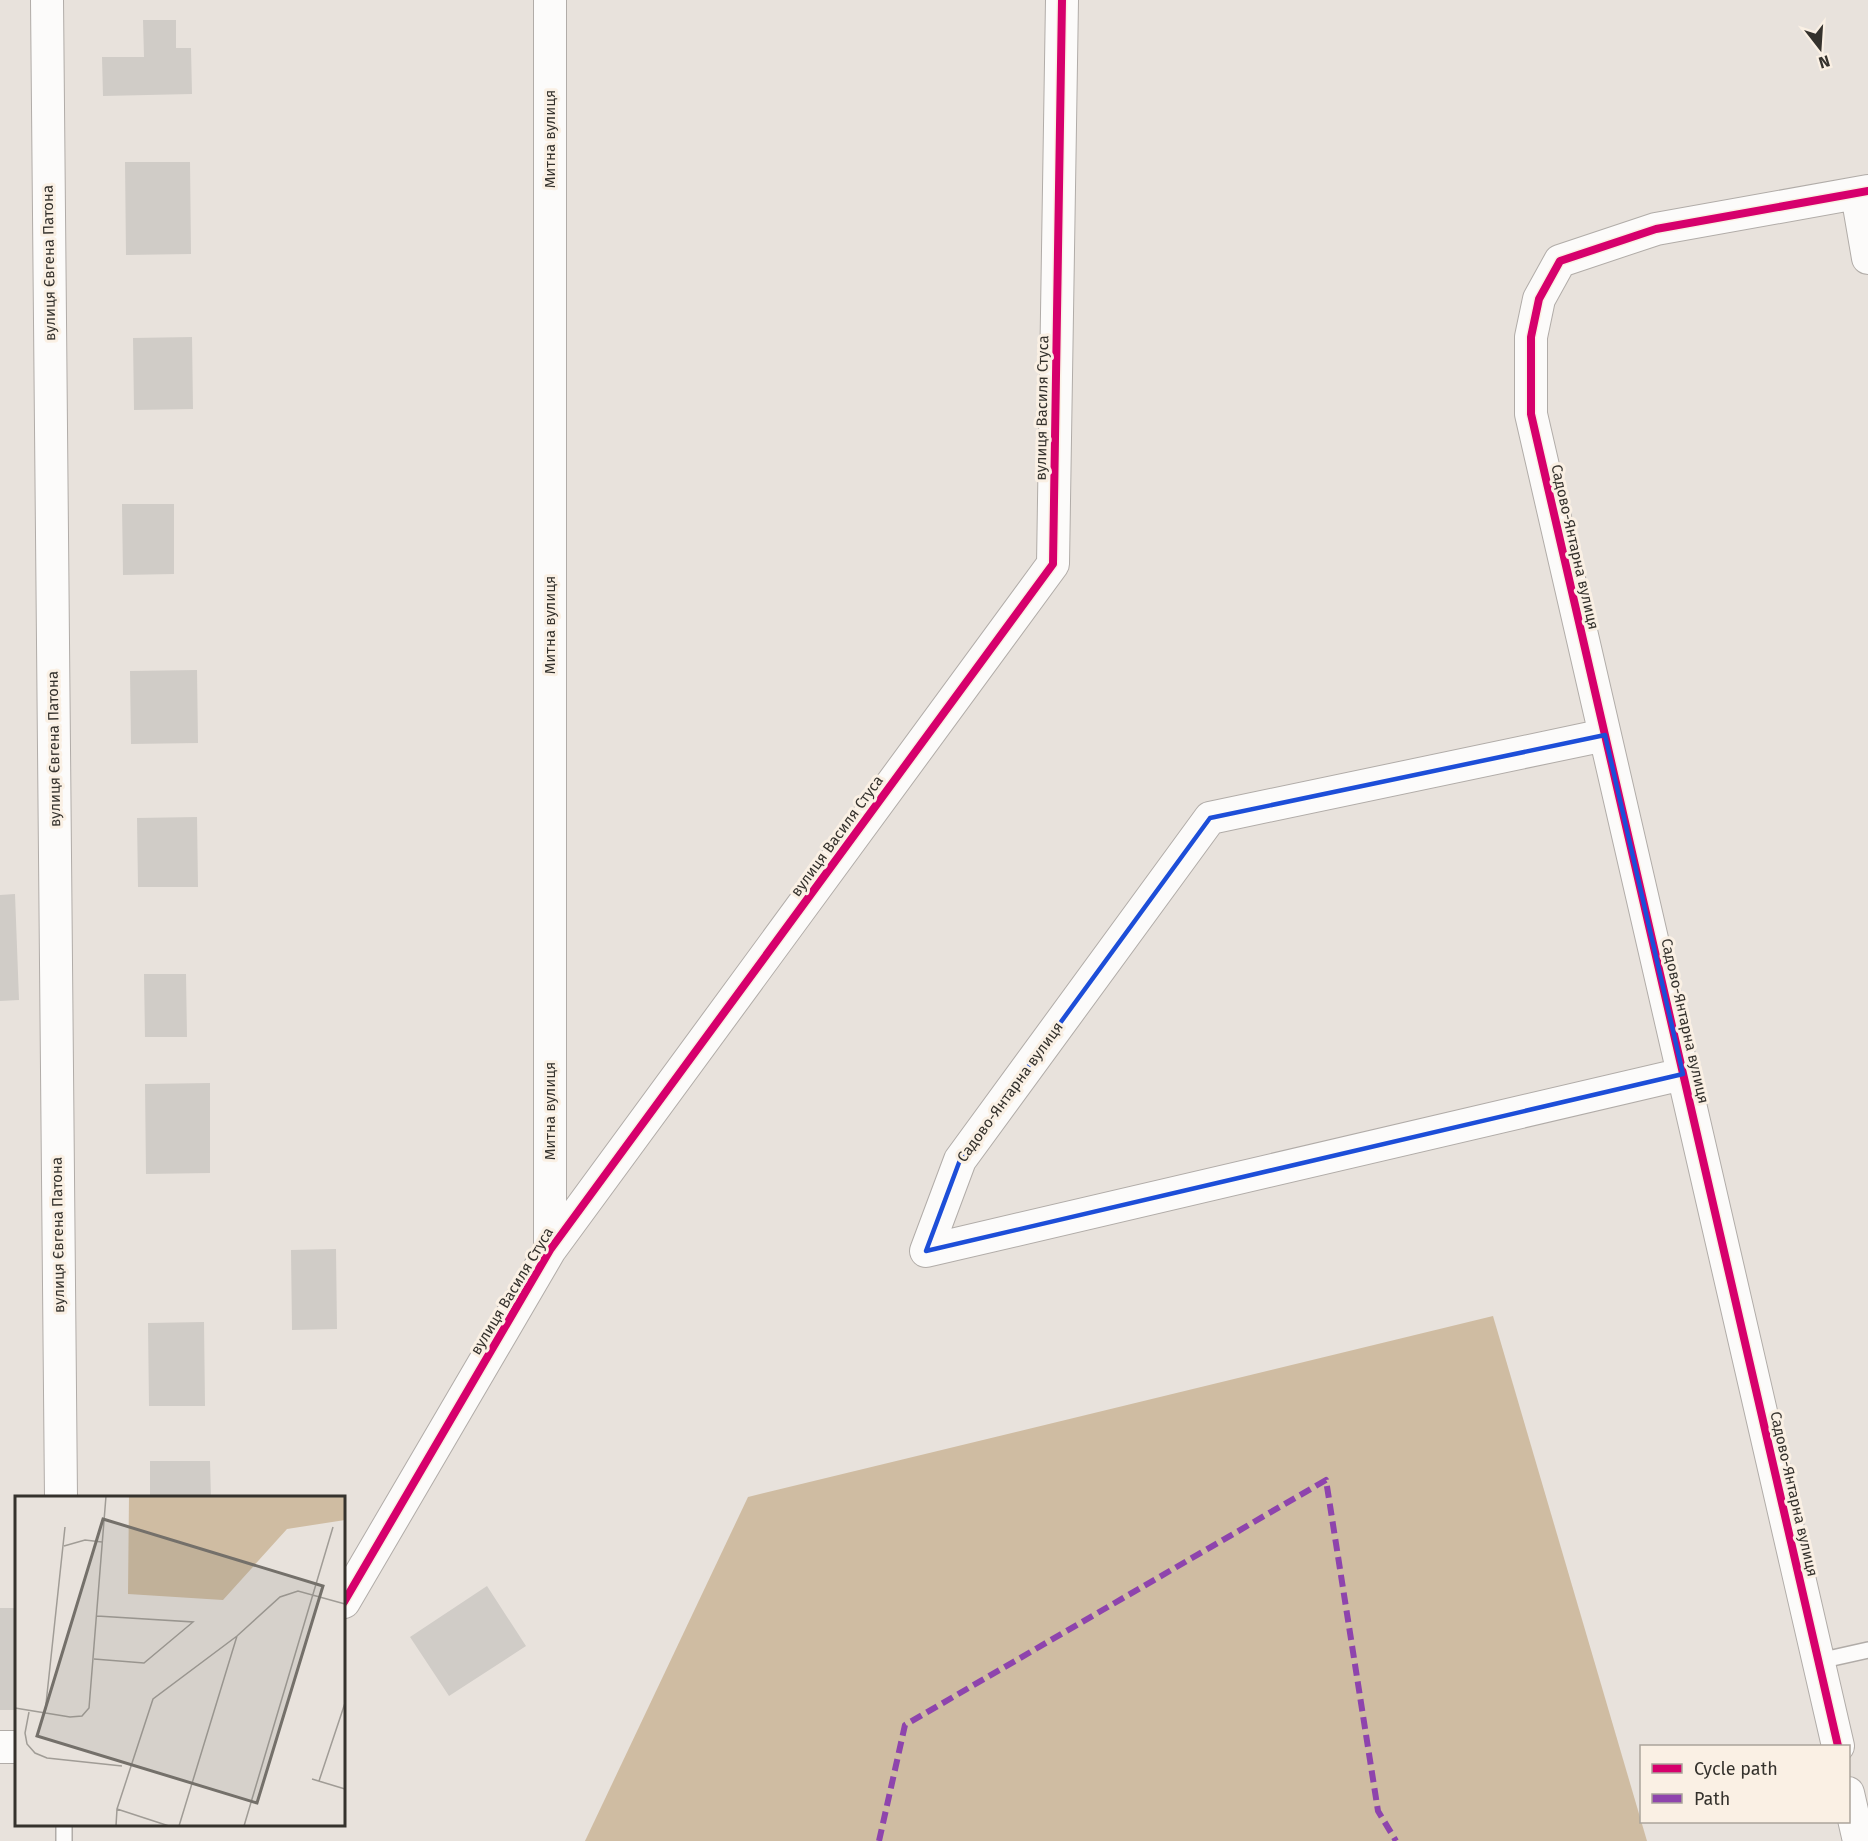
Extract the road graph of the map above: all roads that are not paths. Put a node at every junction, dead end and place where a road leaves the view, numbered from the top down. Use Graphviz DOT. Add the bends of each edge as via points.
graph roads {
  1 [pos="47,0"];
  2 [pos="550,0"];
  3 [pos="1062,0"];
  4 [pos="1863,192"];
  5 [pos="1868,258"];
  6 [pos="1605,735"];
  7 [pos="1683,1074"];
  8 [pos="550,1250"];
  9 [pos="61,1496"];
  10 [pos="345,1600"];
  11 [pos="1868,1650"];
  12 [pos="1819,1661"];
  13 [pos="1838,1745"];
  14 [pos="1850,1801"];
  15 [pos="1860,1841"];
  1 -- 9 [label="street, вулиця Євгена Патона"];
  2 -- 8 [label="street, Митна вулиця"];
  3 -- 8 [label="street, вулиця Василя Стуса" via="1053,564"];
  4 -- 5 [label="street"];
  4 -- 6 [label="street, Садово-Янтарна вулиця" via="1634,236 1560,261 1539,299 1531,338 1531,414"];
  6 -- 7 [label="street, Садово-Янтарна вулиця"];
  6 -- 7 [label="street, Садово-Янтарна вулиця" via="1210,818 960,1160 926,1251"];
  7 -- 12 [label="street, Садово-Янтарна вулиця"];
  8 -- 10 [label="street, вулиця Василя Стуса"];
  11 -- 12 [label="lane"];
  12 -- 13 [label="street, Садово-Янтарна вулиця"];
  14 -- 15 [label="street"];
}
